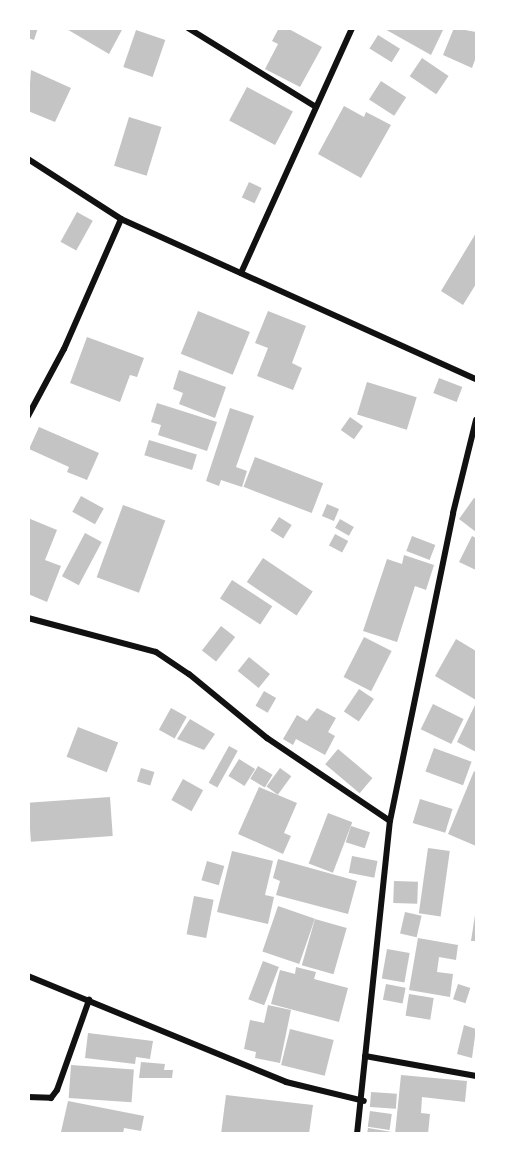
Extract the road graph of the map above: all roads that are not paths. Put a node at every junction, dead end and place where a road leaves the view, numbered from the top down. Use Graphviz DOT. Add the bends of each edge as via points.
graph roads {
  1 [pos="188,28"];
  2 [pos="352,28"];
  3 [pos="316,107"];
  4 [pos="28,159"];
  5 [pos="121,219"];
  6 [pos="241,273"];
  7 [pos="477,379"];
  8 [pos="28,416"];
  9 [pos="477,420"];
  10 [pos="28,618"];
  11 [pos="390,821"];
  12 [pos="28,976"];
  13 [pos="90,1000"];
  14 [pos="365,1056"];
  15 [pos="477,1076"];
  16 [pos="28,1097"];
  17 [pos="364,1101"];
  18 [pos="357,1134"];
  1 -- 3 [label="street"];
  2 -- 3 [label="street"];
  3 -- 6 [label="street"];
  4 -- 5 [label="street"];
  5 -- 6 [label="street"];
  5 -- 8 [label="street" via="64,349"];
  6 -- 7 [label="street"];
  9 -- 11 [label="street" via="453,513"];
  10 -- 11 [label="street" via="156,652 267,738"];
  11 -- 14 [label="street"];
  12 -- 13 [label="street"];
  13 -- 16 [label="street" via="57,1090 51,1098"];
  13 -- 17 [label="street" via="286,1082"];
  14 -- 15 [label="street"];
  14 -- 17 [label="street"];
  17 -- 18 [label="street"];
}
